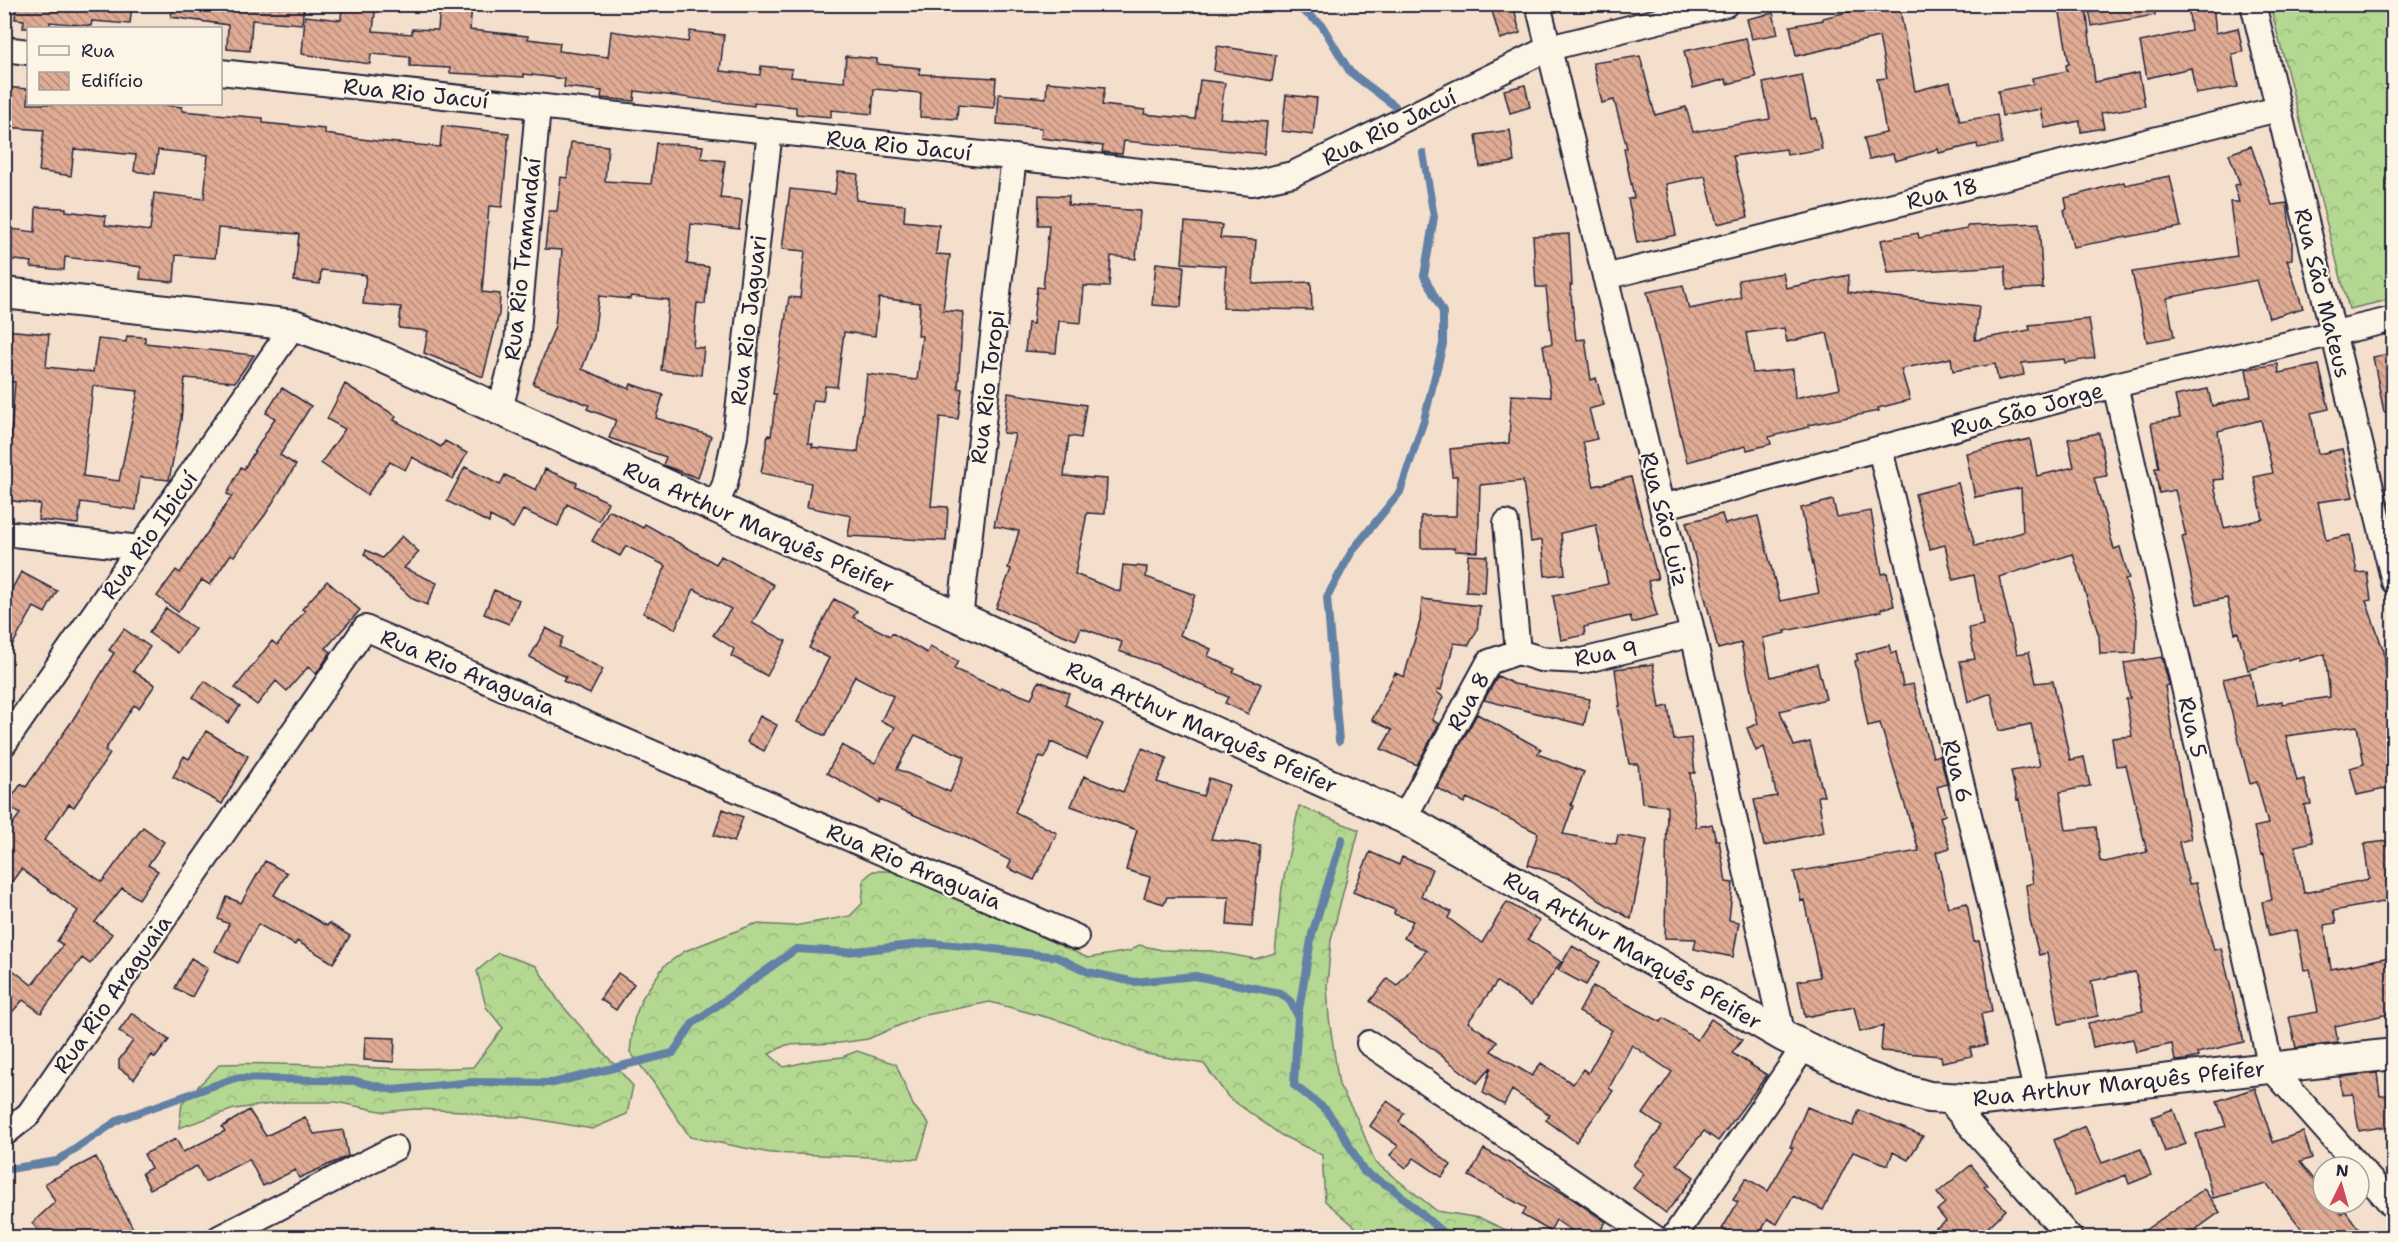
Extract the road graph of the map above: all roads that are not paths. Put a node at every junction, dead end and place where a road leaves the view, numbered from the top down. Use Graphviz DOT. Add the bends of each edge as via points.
graph roads {
  1 [pos="1538,4"];
  2 [pos="1726,4"];
  3 [pos="2253,4"];
  4 [pos="1549,48"];
  5 [pos="4,49"];
  6 [pos="27,52"];
  7 [pos="222,72"];
  8 [pos="538,106"];
  9 [pos="2278,109"];
  10 [pos="770,131"];
  11 [pos="1014,157"];
  12 [pos="1605,277"];
  13 [pos="4,293"];
  14 [pos="2394,319"];
  15 [pos="294,325"];
  16 [pos="2333,333"];
  17 [pos="2115,385"];
  18 [pos="500,410"];
  19 [pos="1880,449"];
  20 [pos="715,507"];
  21 [pos="1662,507"];
  22 [pos="1506,524"];
  23 [pos="4,533"];
  24 [pos="140,548"];
  25 [pos="2394,582"];
  26 [pos="960,618"];
  27 [pos="1694,634"];
  28 [pos="1518,652"];
  29 [pos="4,744"];
  30 [pos="1404,818"];
  31 [pos="1076,937"];
  32 [pos="1793,1041"];
  33 [pos="1369,1043"];
  34 [pos="2394,1054"];
  35 [pos="2271,1068"];
  36 [pos="2037,1094"];
  37 [pos="1947,1099"];
  38 [pos="4,1134"];
  39 [pos="395,1148"];
  40 [pos="2348,1155"];
  41 [pos="2371,1181"];
  42 [pos="2394,1207"];
  43 [pos="219,1238"];
  44 [pos="1655,1238"];
  45 [pos="1673,1238"];
  46 [pos="2070,1238"];
  1 -- 4 [label="street, Rua São Luiz"];
  2 -- 4 [label="street, Rua Rio Jacuí"];
  3 -- 9 [label="street, Rua São Mateus"];
  4 -- 11 [label="street, Rua Rio Jacuí" via="1293,174 1252,183"];
  4 -- 12 [label="street, Rua São Luiz"];
  5 -- 6 [label="street"];
  7 -- 8 [label="street, Rua Rio Jacuí"];
  8 -- 10 [label="street, Rua Rio Jacuí"];
  8 -- 18 [label="street, Rua Rio Tramandaí" via="517,343"];
  9 -- 12 [label="street, Rua 18"];
  9 -- 16 [label="street, Rua São Mateus"];
  10 -- 11 [label="street, Rua Rio Jacuí"];
  10 -- 20 [label="street, Rua Rio Jaguari" via="735,437 725,484"];
  11 -- 26 [label="street, Rua Rio Toropi"];
  12 -- 21 [label="street, Rua São Luiz"];
  13 -- 15 [label="street, Rua Arthur Marquês Pfeifer"];
  14 -- 16 [label="street, Rua São Jorge"];
  15 -- 18 [label="street, Rua Arthur Marquês Pfeifer" via="383,357"];
  15 -- 24 [label="street, Rua Rio Ibicuí"];
  16 -- 17 [label="street, Rua São Jorge"];
  16 -- 25 [label="street, Rua São Mateus"];
  17 -- 19 [label="street, Rua São Jorge"];
  17 -- 35 [label="street, Rua 5"];
  18 -- 20 [label="street, Rua Arthur Marquês Pfeifer"];
  19 -- 21 [label="street, Rua São Jorge"];
  19 -- 36 [label="street, Rua 6"];
  20 -- 26 [label="street, Rua Arthur Marquês Pfeifer"];
  21 -- 27 [label="street, Rua São Luiz"];
  22 -- 28 [label="street"];
  23 -- 24 [label="street"];
  24 -- 29 [label="street, Rua Rio Ibicuí"];
  26 -- 30 [label="street, Rua Arthur Marquês Pfeifer"];
  27 -- 28 [label="street, Rua 9" via="1582,661 1541,659"];
  27 -- 32 [label="street, Rua São Luiz"];
  28 -- 30 [label="street, Rua 8" via="1489,662"];
  30 -- 32 [label="street, Rua Arthur Marquês Pfeifer"];
  31 -- 38 [label="street, Rua Rio Araguaia" via="365,628 29,1114"];
  32 -- 37 [label="street, Rua Arthur Marquês Pfeifer" via="1893,1087"];
  32 -- 45 [label="street"];
  33 -- 44 [label="street"];
  34 -- 35 [label="street, Rua Arthur Marquês Pfeifer"];
  35 -- 36 [label="street, Rua Arthur Marquês Pfeifer"];
  35 -- 40 [label="street"];
  36 -- 37 [label="street, Rua Arthur Marquês Pfeifer"];
  37 -- 46 [label="street"];
  39 -- 43 [label="street"];
  41 -- 42 [label="street"];
}
